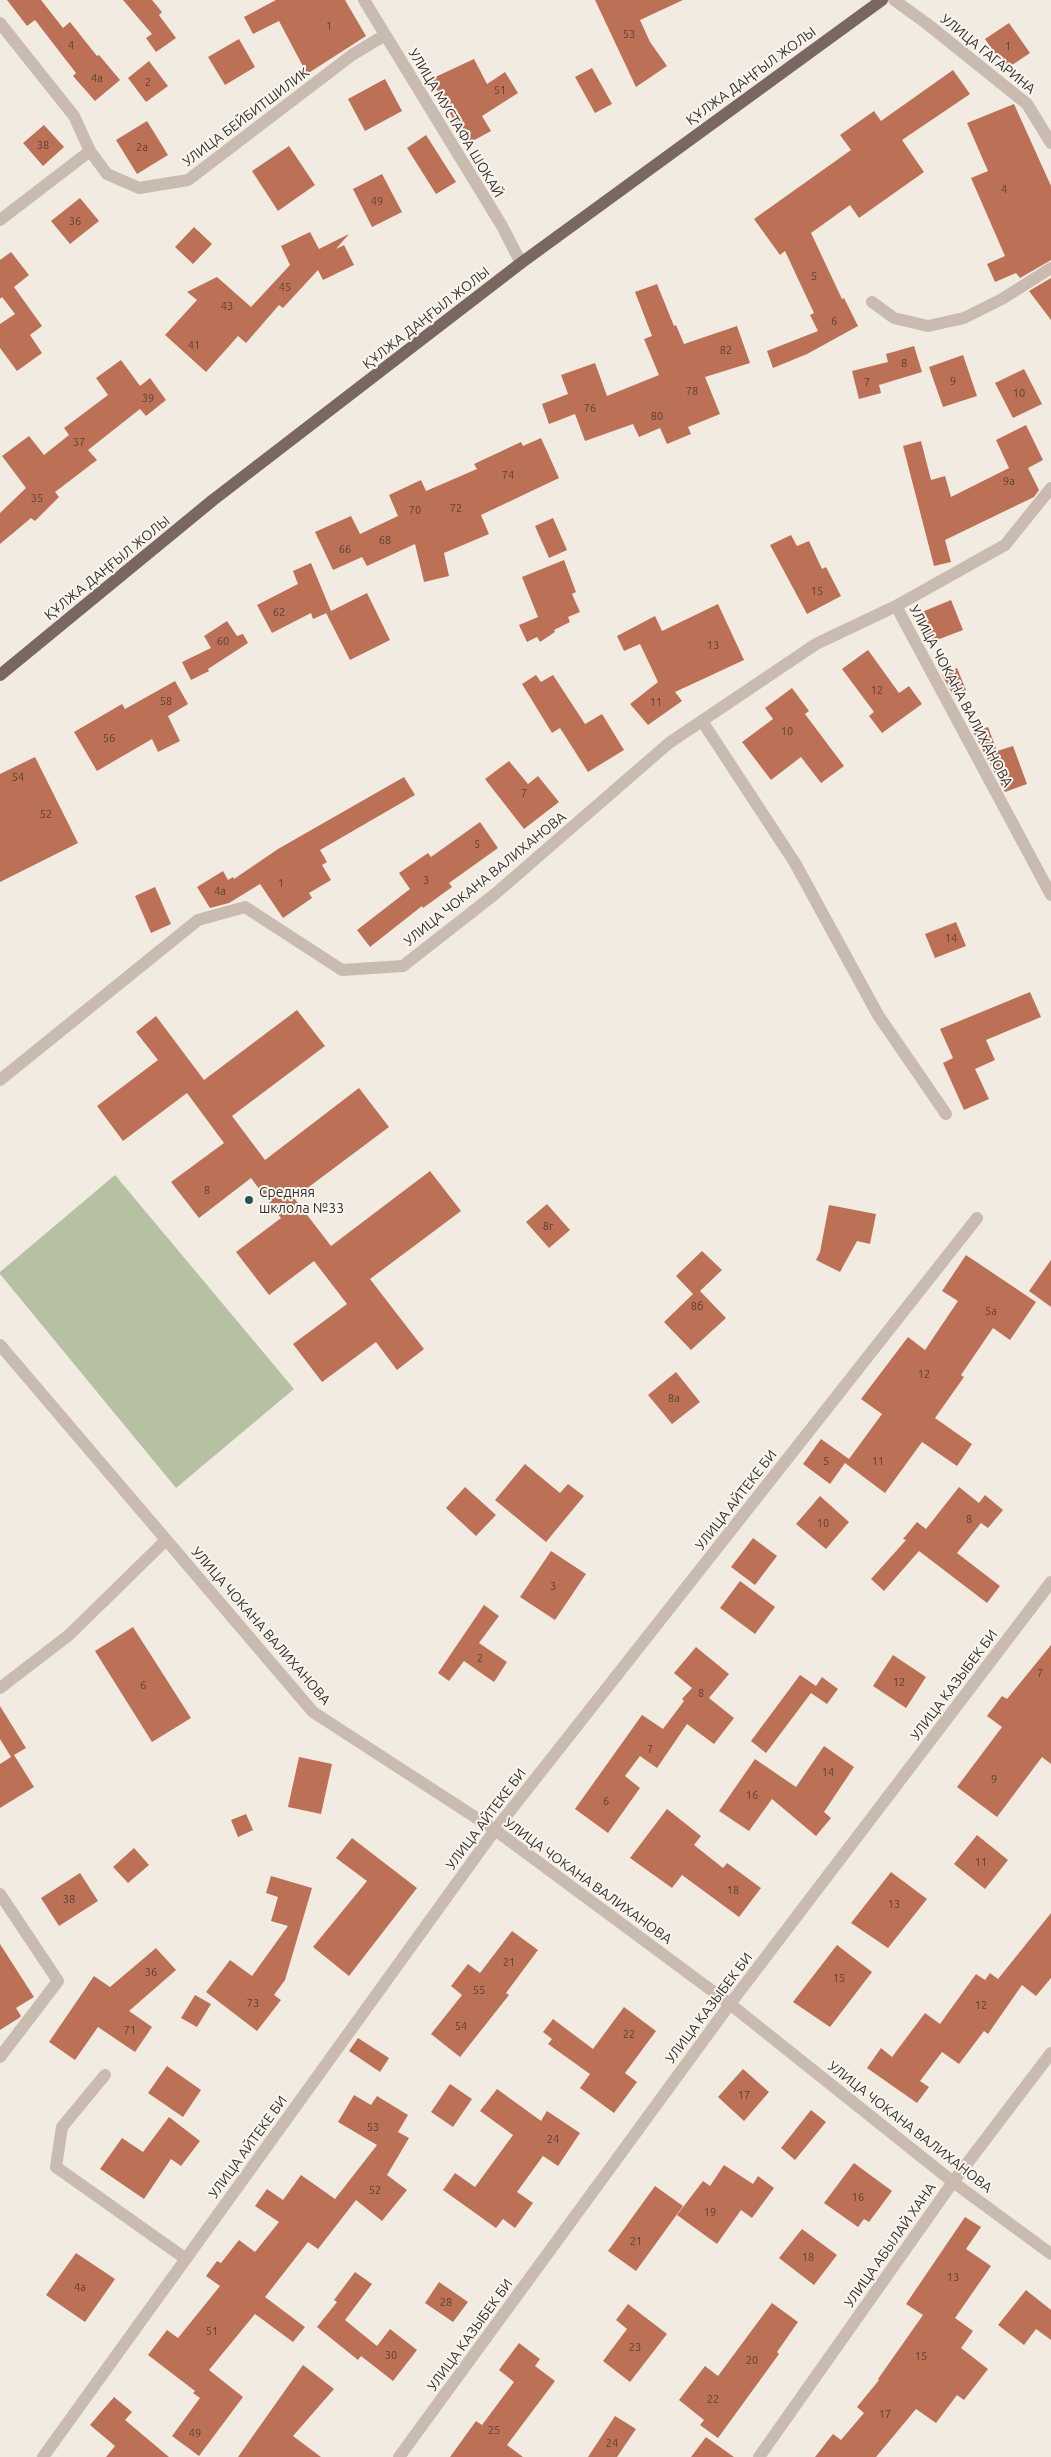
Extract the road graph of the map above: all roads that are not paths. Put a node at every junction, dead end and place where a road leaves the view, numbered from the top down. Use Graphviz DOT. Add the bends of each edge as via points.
graph roads {
  1 [pos="364,0"];
  2 [pos="882,0"];
  3 [pos="894,0"];
  4 [pos="0,23"];
  5 [pos="385,35"];
  6 [pos="1051,143"];
  7 [pos="90,151"];
  8 [pos="0,220"];
  9 [pos="522,263"];
  10 [pos="1051,268"];
  11 [pos="872,302"];
  12 [pos="1051,488"];
  13 [pos="896,606"];
  14 [pos="0,675"];
  15 [pos="702,721"];
  16 [pos="1051,895"];
  17 [pos="0,1080"];
  18 [pos="946,1114"];
  19 [pos="977,1218"];
  20 [pos="0,1345"];
  21 [pos="166,1540"];
  22 [pos="1051,1582"];
  23 [pos="0,1688"];
  24 [pos="495,1830"];
  25 [pos="0,1894"];
  26 [pos="730,2004"];
  27 [pos="1051,2053"];
  28 [pos="0,2057"];
  29 [pos="105,2075"];
  30 [pos="953,2182"];
  31 [pos="1051,2254"];
  32 [pos="186,2259"];
  33 [pos="43,2457"];
  34 [pos="399,2457"];
  35 [pos="759,2457"];
  1 -- 5 [label="street, УЛИЦА МУСТАФА ШОКАЙ"];
  2 -- 9 [label="main road, ҚҰЛЖА ДАҢҒЫЛ ЖОЛЫ"];
  3 -- 6 [label="street, УЛИЦА ГАГАРИНА" via="1027,104"];
  4 -- 7 [label="street, УЛИЦА БЕЙБИТШИЛИК" via="74,116"];
  5 -- 7 [label="street, УЛИЦА БЕЙБИТШИЛИК" via="352,55 188,180 139,188 107,174"];
  5 -- 9 [label="street, УЛИЦА МУСТАФА ШОКАЙ"];
  7 -- 8 [label="street"];
  9 -- 14 [label="main road, ҚҰЛЖА ДАҢҒЫЛ ЖОЛЫ" via="213,500"];
  10 -- 11 [label="street" via="1002,300 964,318 928,326 894,318"];
  12 -- 13 [label="street" via="1005,545"];
  13 -- 15 [label="street, УЛИЦА ЧОКАНА ВАЛИХАНОВА" via="816,644"];
  13 -- 16 [label="street, УЛИЦА ЧОКАНА ВАЛИХАНОВА"];
  15 -- 17 [label="street, УЛИЦА ЧОКАНА ВАЛИХАНОВА" via="669,742 495,894 403,966 342,970 245,907 198,920"];
  15 -- 18 [label="street" via="795,863 878,1015"];
  19 -- 24 [label="street, УЛИЦА АЙТЕКЕ БИ"];
  20 -- 21 [label="street, УЛИЦА ЧОКАНА ВАЛИХАНОВА"];
  21 -- 23 [label="street" via="69,1635"];
  21 -- 24 [label="street, УЛИЦА ЧОКАНА ВАЛИХАНОВА" via="313,1712"];
  22 -- 26 [label="street, УЛИЦА КАЗЫБЕК БИ"];
  24 -- 26 [label="street, УЛИЦА ЧОКАНА ВАЛИХАНОВА"];
  24 -- 32 [label="street, УЛИЦА АЙТЕКЕ БИ"];
  25 -- 28 [label="street" via="58,1981"];
  26 -- 30 [label="street, УЛИЦА ЧОКАНА ВАЛИХАНОВА"];
  26 -- 34 [label="street, УЛИЦА КАЗЫБЕК БИ"];
  27 -- 30 [label="street, УЛИЦА АБЫЛАЙ ХАНА"];
  29 -- 32 [label="street" via="62,2127 56,2167"];
  30 -- 31 [label="street, УЛИЦА ЧОКАНА ВАЛИХАНОВА"];
  30 -- 35 [label="street, УЛИЦА АБЫЛАЙ ХАНА"];
  32 -- 33 [label="street, УЛИЦА АЙТЕКЕ БИ"];
}
